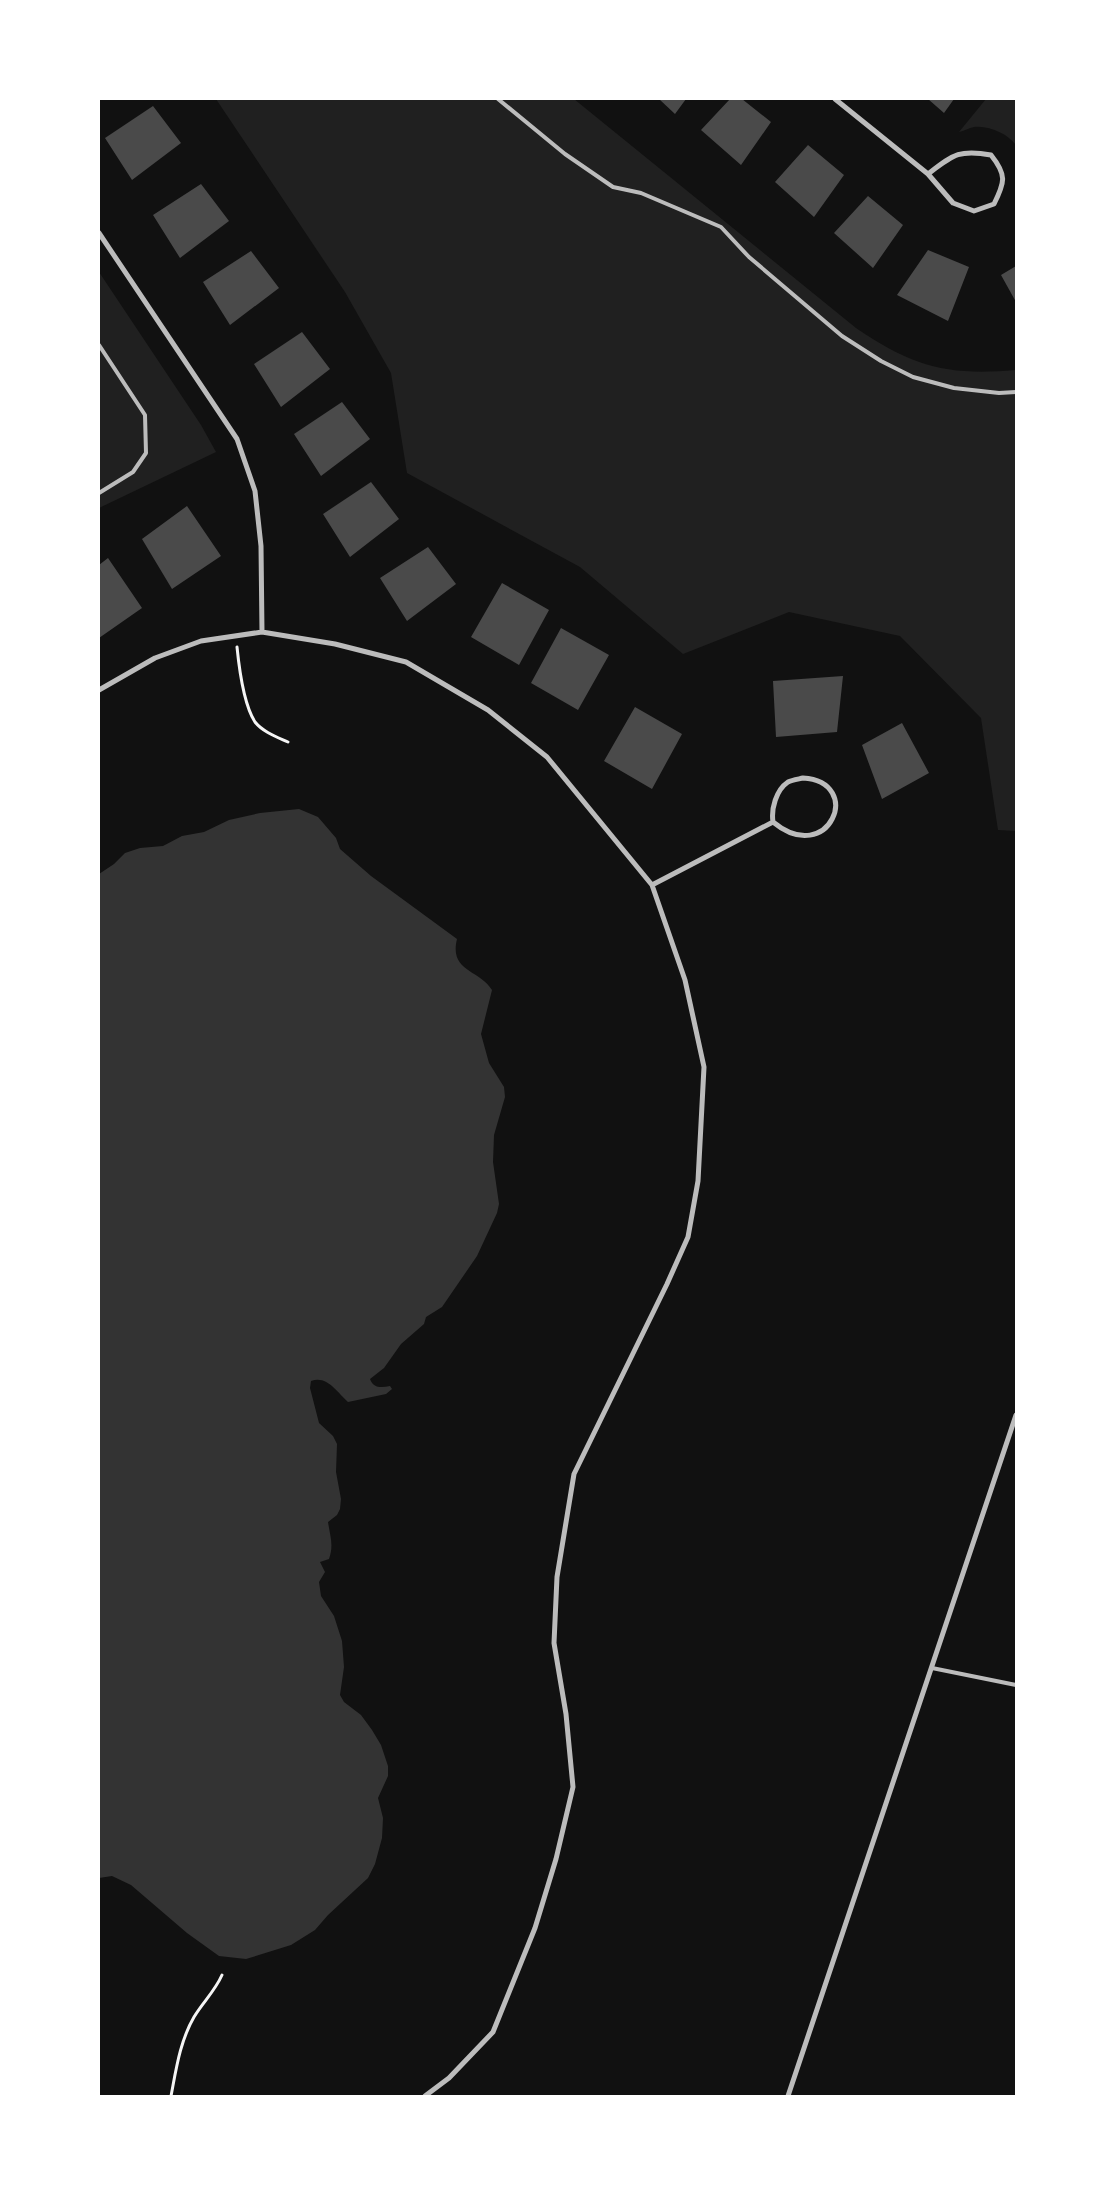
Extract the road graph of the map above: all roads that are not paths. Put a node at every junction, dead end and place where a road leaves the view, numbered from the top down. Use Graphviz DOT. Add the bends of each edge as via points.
graph roads {
  1 [pos="498,99"];
  2 [pos="835,99"];
  3 [pos="928,174"];
  4 [pos="99,233"];
  5 [pos="99,345"];
  6 [pos="1016,392"];
  7 [pos="99,493"];
  8 [pos="262,632"];
  9 [pos="99,690"];
  10 [pos="773,822"];
  11 [pos="652,885"];
  12 [pos="1016,1415"];
  13 [pos="932,1668"];
  14 [pos="1016,1686"];
  15 [pos="425,2096"];
  16 [pos="788,2096"];
  1 -- 6 [label="lane" via="612,188 641,193 721,227 749,257 842,336 881,361 913,377 954,388"];
  2 -- 3 [label="street"];
  3 -- 3 [label="street" via="953,203 974,211 994,204 1003,186 1002,168 991,155 969,151 948,159"];
  4 -- 8 [label="street" via="237,439 255,491 261,546"];
  5 -- 7 [label="lane" via="145,415 146,453 133,472"];
  8 -- 9 [label="street" via="201,641 155,658"];
  8 -- 11 [label="street" via="335,644 406,662 488,710 548,758"];
  10 -- 10 [label="street" via="784,831 799,836 810,836 824,830 837,808 834,794 816,778 788,782 775,802"];
  10 -- 11 [label="street"];
  11 -- 15 [label="street" via="685,980 704,1067 698,1181 688,1237 574,1474 557,1577 554,1643 566,1714 573,1787 536,1928 493,2032 449,2078"];
  12 -- 13 [label="street"];
  13 -- 14 [label="lane"];
  13 -- 16 [label="street"];
}
